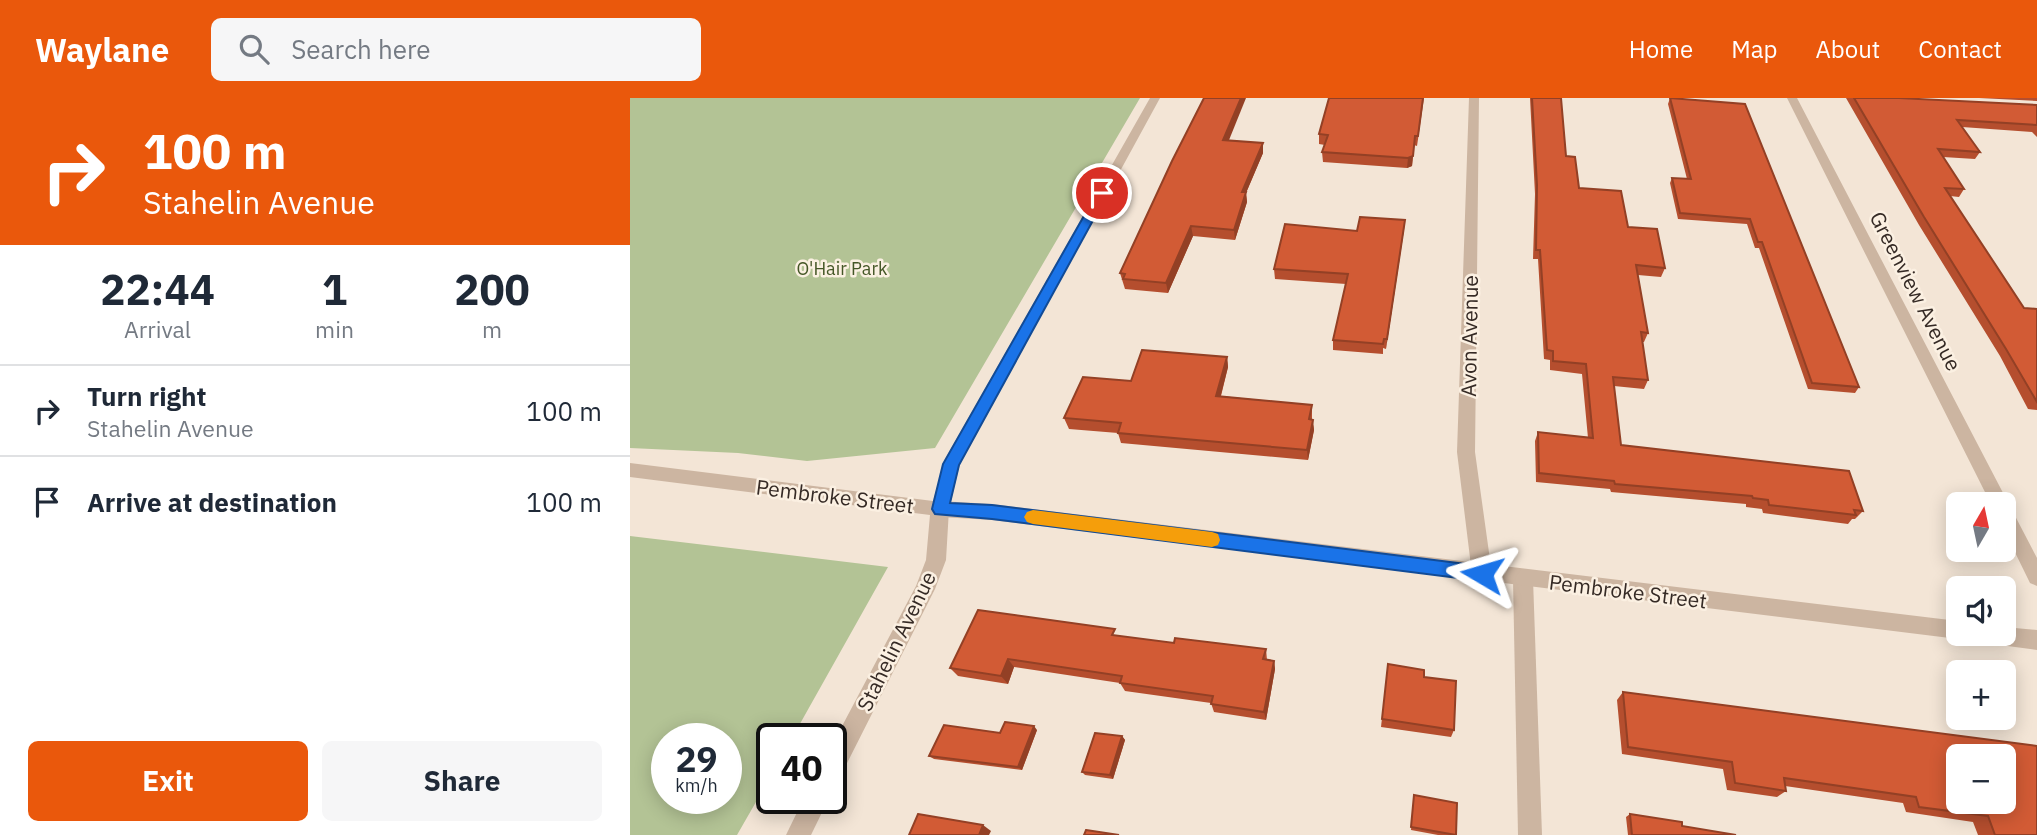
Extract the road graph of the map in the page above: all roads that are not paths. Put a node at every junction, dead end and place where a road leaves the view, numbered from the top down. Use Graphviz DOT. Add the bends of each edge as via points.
graph roads {
  1 [pos="1155,98"];
  2 [pos="1474,98"];
  3 [pos="1792,98"];
  4 [pos="630,470"];
  5 [pos="1994,492"];
  6 [pos="940,509"];
  7 [pos="2016,536"];
  8 [pos="1482,574"];
  9 [pos="2037,577"];
  10 [pos="1523,579"];
  11 [pos="1946,629"];
  12 [pos="2016,638"];
  13 [pos="2037,640"];
  14 [pos="847,740"];
  15 [pos="809,814"];
  16 [pos="798,835"];
  17 [pos="1530,835"];
  1 -- 6 [label="street, Stahelin Avenue" via="951,464"];
  2 -- 8 [label="street, Avon Avenue" via="1466,452"];
  3 -- 5 [label="street, Greenview Avenue"];
  4 -- 6 [label="street, Pembroke Street"];
  6 -- 8 [label="street, Pembroke Street"];
  6 -- 14 [label="street, Stahelin Avenue" via="936,560 925,589"];
  7 -- 9 [label="street"];
  8 -- 10 [label="street, Pembroke Street"];
  10 -- 11 [label="street, Pembroke Street"];
  10 -- 17 [label="street"];
  12 -- 13 [label="street"];
  15 -- 16 [label="street"];
}
